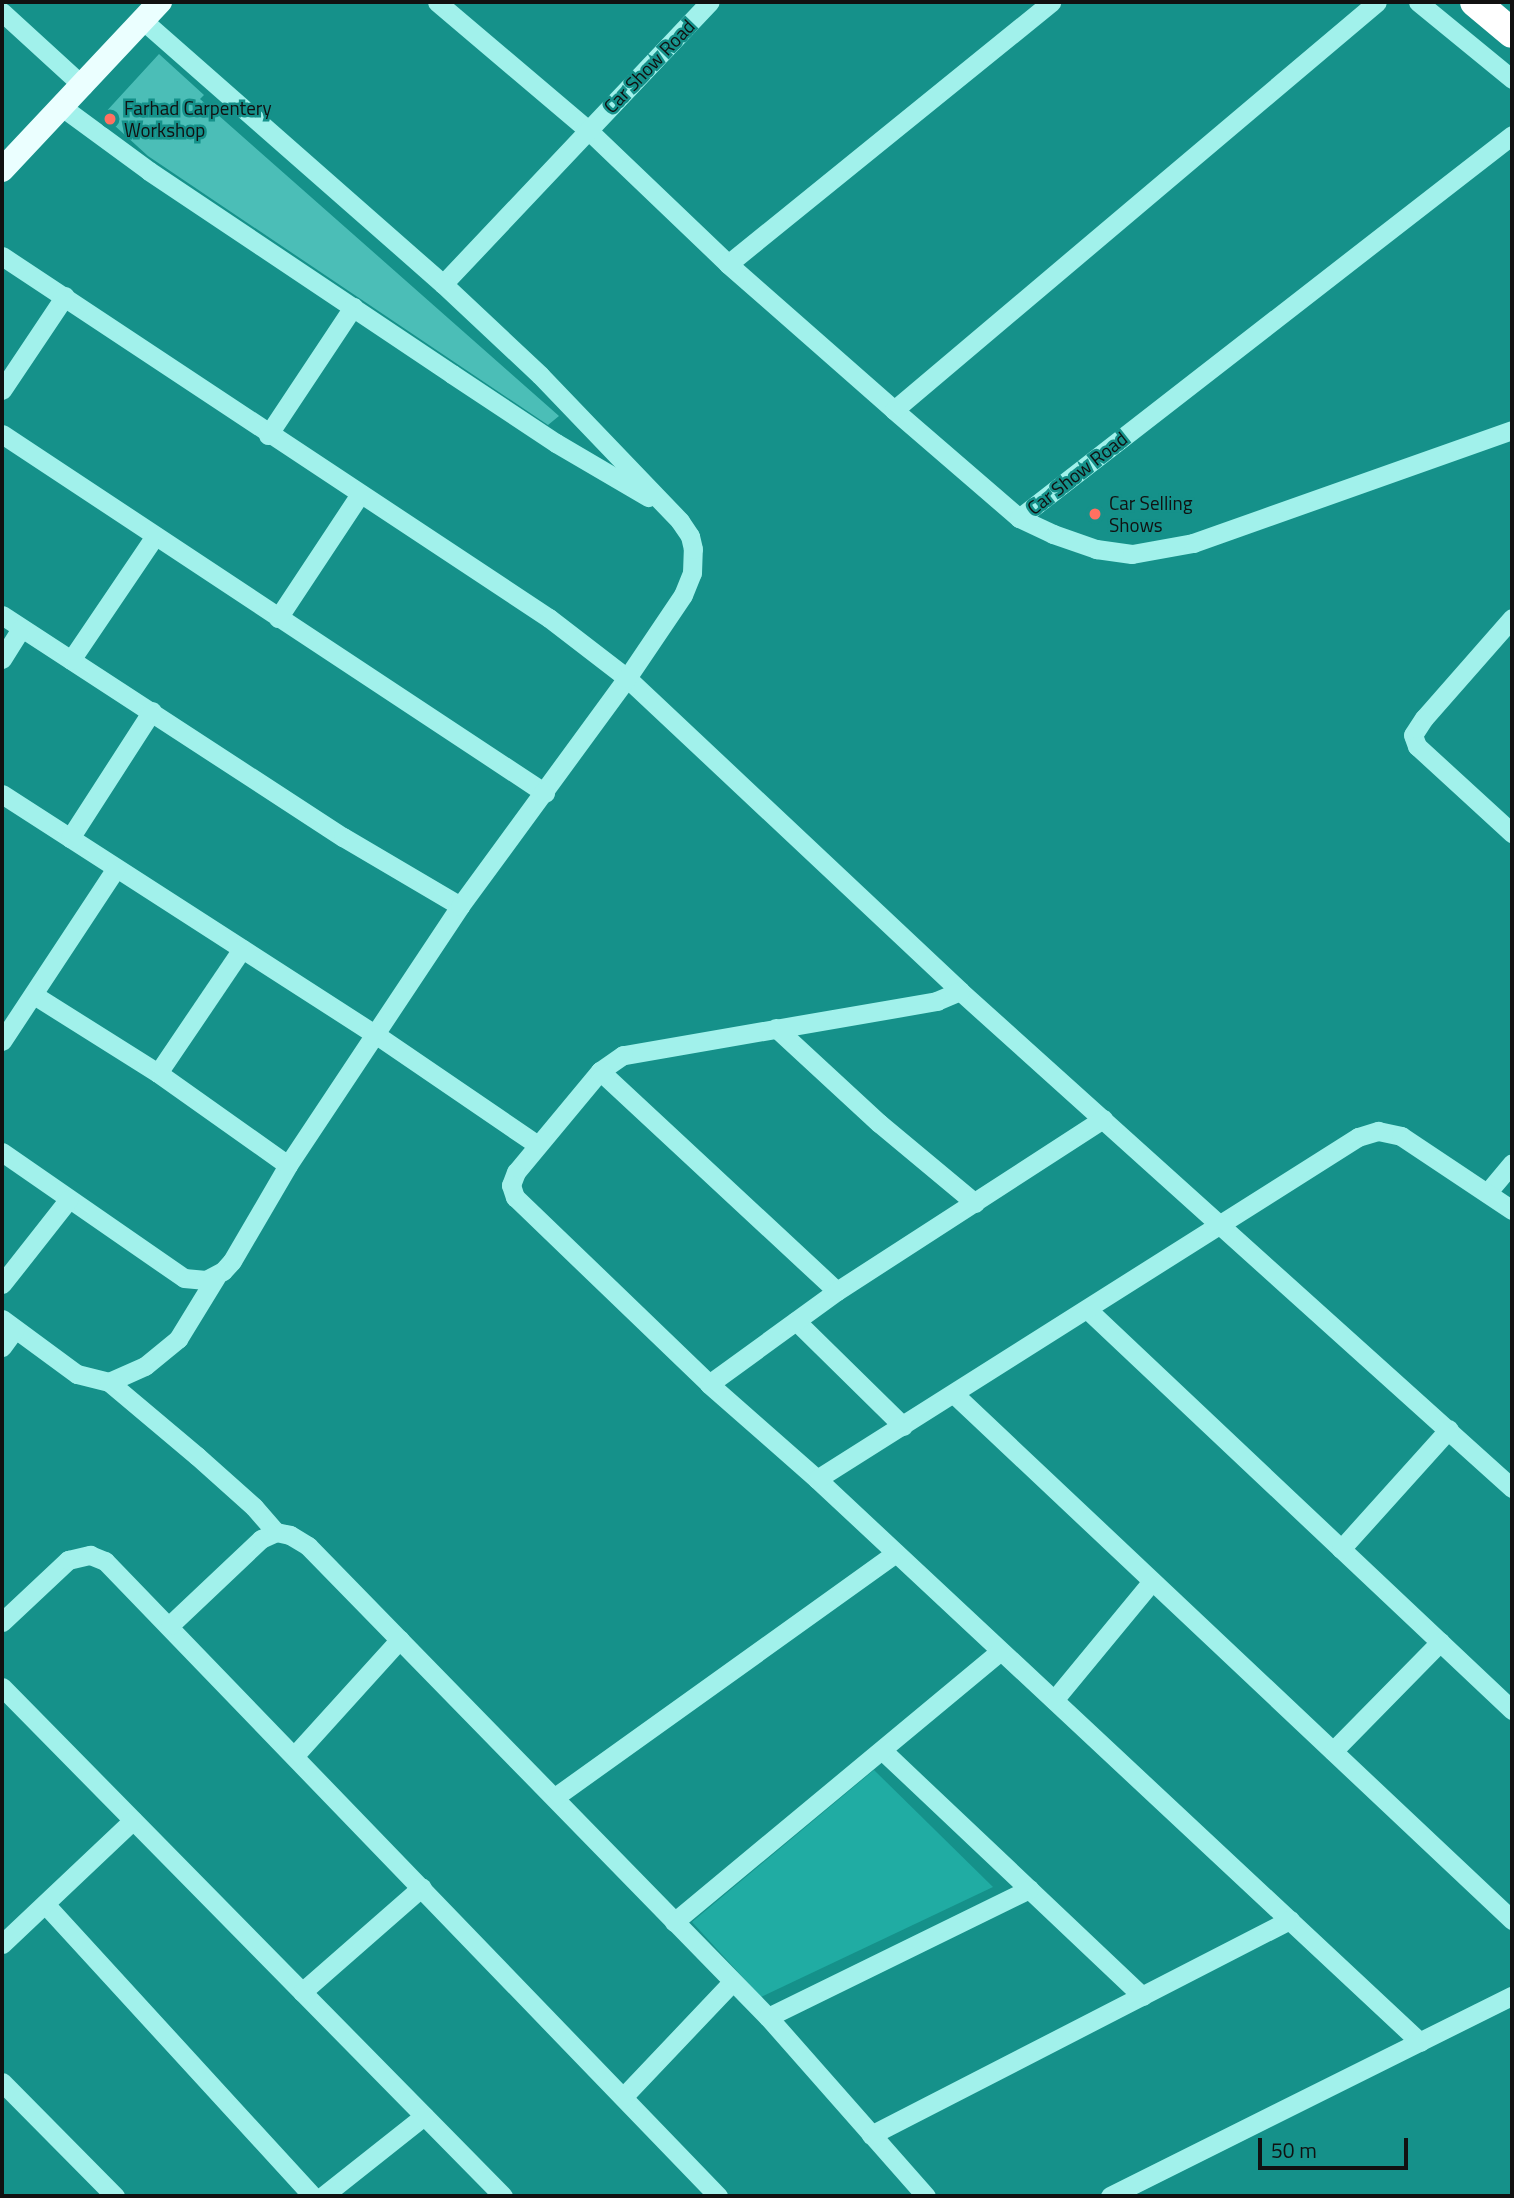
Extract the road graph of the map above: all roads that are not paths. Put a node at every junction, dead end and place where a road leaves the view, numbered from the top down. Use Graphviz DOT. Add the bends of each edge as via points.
graph roads {
  1 [pos="160,2"];
  2 [pos="437,2"];
  3 [pos="710,2"];
  4 [pos="1051,2"];
  5 [pos="1377,2"];
  6 [pos="1418,2"];
  7 [pos="1475,2"];
  8 [pos="2,12"];
  9 [pos="144,22"];
  10 [pos="1512,33"];
  11 [pos="1512,79"];
  12 [pos="83,86"];
  13 [pos="62,107"];
  14 [pos="588,130"];
  15 [pos="1512,135"];
  16 [pos="2,170"];
  17 [pos="2,256"];
  18 [pos="728,264"];
  19 [pos="443,284"];
  20 [pos="65,296"];
  21 [pos="353,307"];
  22 [pos="2,390"];
  23 [pos="894,410"];
  24 [pos="1512,430"];
  25 [pos="2,434"];
  26 [pos="268,435"];
  27 [pos="360,494"];
  28 [pos="670,510"];
  29 [pos="1019,518"];
  30 [pos="155,536"];
  31 [pos="2,615"];
  32 [pos="278,618"];
  33 [pos="1512,618"];
  34 [pos="21,628"];
  35 [pos="2,659"];
  36 [pos="72,660"];
  37 [pos="627,677"];
  38 [pos="152,711"];
  39 [pos="545,793"];
  40 [pos="2,794"];
  41 [pos="1512,832"];
  42 [pos="70,838"];
  43 [pos="116,868"];
  44 [pos="460,906"];
  45 [pos="242,949"];
  46 [pos="960,991"];
  47 [pos="34,995"];
  48 [pos="776,1028"];
  49 [pos="375,1034"];
  50 [pos="2,1041"];
  51 [pos="600,1071"];
  52 [pos="158,1073"];
  53 [pos="1103,1119"];
  54 [pos="538,1145"];
  55 [pos="2,1152"];
  56 [pos="1512,1163"];
  57 [pos="288,1165"];
  58 [pos="1487,1193"];
  59 [pos="69,1199"];
  60 [pos="975,1203"];
  61 [pos="1512,1210"];
  62 [pos="1219,1227"];
  63 [pos="216,1277"];
  64 [pos="2,1284"];
  65 [pos="838,1291"];
  66 [pos="1087,1310"];
  67 [pos="796,1321"];
  68 [pos="8,1324"];
  69 [pos="2,1347"];
  70 [pos="109,1382"];
  71 [pos="709,1384"];
  72 [pos="954,1394"];
  73 [pos="903,1426"];
  74 [pos="1450,1429"];
  75 [pos="817,1479"];
  76 [pos="1512,1488"];
  77 [pos="276,1532"];
  78 [pos="1341,1549"];
  79 [pos="896,1553"];
  80 [pos="1152,1581"];
  81 [pos="2,1622"];
  82 [pos="170,1625"];
  83 [pos="400,1639"];
  84 [pos="1440,1642"];
  85 [pos="1000,1651"];
  86 [pos="2,1687"];
  87 [pos="1054,1700"];
  88 [pos="1512,1710"];
  89 [pos="883,1751"];
  90 [pos="1333,1751"];
  91 [pos="295,1755"];
  92 [pos="555,1797"];
  93 [pos="133,1820"];
  94 [pos="422,1887"];
  95 [pos="1029,1889"];
  96 [pos="44,1904"];
  97 [pos="1290,1920"];
  98 [pos="1512,1920"];
  99 [pos="674,1922"];
  100 [pos="2,1944"];
  101 [pos="733,1982"];
  102 [pos="302,1992"];
  103 [pos="1142,1996"];
  104 [pos="1512,1996"];
  105 [pos="768,2017"];
  106 [pos="1420,2042"];
  107 [pos="2,2082"];
  108 [pos="624,2096"];
  109 [pos="424,2116"];
  110 [pos="872,2135"];
  111 [pos="115,2196"];
  112 [pos="313,2196"];
  113 [pos="323,2196"];
  114 [pos="503,2196"];
  115 [pos="718,2196"];
  116 [pos="926,2196"];
  117 [pos="1110,2196"];
  1 -- 9 [label="main road"];
  2 -- 14 [label="street"];
  3 -- 14 [label="street, Car Show Road"];
  4 -- 18 [label="street"];
  5 -- 23 [label="street"];
  6 -- 11 [label="street"];
  7 -- 10 [label="highway"];
  8 -- 12 [label="street"];
  9 -- 12 [label="main road"];
  9 -- 19 [label="street"];
  12 -- 13 [label="main road"];
  13 -- 16 [label="main road"];
  13 -- 21 [label="street"];
  14 -- 18 [label="street"];
  14 -- 19 [label="street, Car Show Road"];
  15 -- 29 [label="street, Car Show Road"];
  17 -- 20 [label="street"];
  18 -- 23 [label="street"];
  19 -- 28 [label="street" via="540,375"];
  20 -- 22 [label="street"];
  20 -- 26 [label="street"];
  21 -- 26 [label="street"];
  21 -- 28 [label="street" via="556,443"];
  23 -- 29 [label="street"];
  24 -- 29 [label="street, Car Show Road" via="1193,543 1157,550 1132,554 1096,549"];
  25 -- 30 [label="street"];
  26 -- 27 [label="street"];
  27 -- 32 [label="street"];
  27 -- 37 [label="street" via="549,618"];
  28 -- 37 [label="street" via="690,536 692,573 683,595"];
  30 -- 32 [label="street"];
  30 -- 36 [label="street"];
  31 -- 34 [label="street"];
  32 -- 39 [label="street"];
  33 -- 41 [label="street" via="1413,735 1418,746"];
  34 -- 35 [label="street"];
  34 -- 36 [label="street"];
  36 -- 38 [label="street"];
  37 -- 39 [label="street"];
  37 -- 46 [label="street"];
  38 -- 42 [label="street"];
  38 -- 44 [label="street" via="343,837"];
  39 -- 44 [label="street"];
  40 -- 42 [label="street"];
  42 -- 43 [label="street"];
  43 -- 45 [label="street"];
  43 -- 47 [label="street"];
  44 -- 49 [label="street"];
  45 -- 49 [label="street"];
  45 -- 52 [label="street"];
  46 -- 48 [label="street" via="937,1001"];
  46 -- 53 [label="street"];
  47 -- 50 [label="street"];
  47 -- 52 [label="street"];
  48 -- 51 [label="street" via="637,1050"];
  48 -- 60 [label="street"];
  49 -- 54 [label="street"];
  49 -- 57 [label="street"];
  51 -- 54 [label="street"];
  51 -- 65 [label="street"];
  52 -- 57 [label="street"];
  53 -- 60 [label="street"];
  53 -- 62 [label="street"];
  54 -- 71 [label="street" via="516,1172 511,1185 515,1197"];
  55 -- 59 [label="street"];
  56 -- 58 [label="street"];
  57 -- 63 [label="street" via="232,1261"];
  58 -- 61 [label="street"];
  58 -- 62 [label="street" via="1401,1136 1378,1131 1315,1162"];
  59 -- 63 [label="street" via="184,1278"];
  59 -- 64 [label="street"];
  60 -- 65 [label="street"];
  62 -- 66 [label="street"];
  62 -- 74 [label="street"];
  63 -- 70 [label="street" via="178,1339 145,1366"];
  65 -- 67 [label="street"];
  66 -- 72 [label="street"];
  66 -- 78 [label="street"];
  67 -- 71 [label="street"];
  67 -- 73 [label="street"];
  68 -- 69 [label="street"];
  68 -- 70 [label="street" via="77,1374"];
  70 -- 77 [label="street" via="198,1456"];
  71 -- 75 [label="street"];
  72 -- 73 [label="street"];
  72 -- 80 [label="street"];
  73 -- 75 [label="street"];
  74 -- 76 [label="street"];
  74 -- 78 [label="street"];
  75 -- 79 [label="street"];
  77 -- 82 [label="street" via="261,1539"];
  77 -- 83 [label="street" via="308,1546"];
  78 -- 84 [label="street"];
  79 -- 85 [label="street"];
  79 -- 92 [label="street"];
  80 -- 87 [label="street"];
  80 -- 90 [label="street"];
  81 -- 82 [label="street" via="62,1565 90,1555 111,1566"];
  82 -- 91 [label="street"];
  83 -- 91 [label="street"];
  83 -- 92 [label="street"];
  84 -- 88 [label="street"];
  84 -- 90 [label="street"];
  85 -- 87 [label="street"];
  85 -- 89 [label="street"];
  86 -- 93 [label="street"];
  87 -- 97 [label="street"];
  89 -- 95 [label="street"];
  89 -- 99 [label="street"];
  90 -- 98 [label="street"];
  91 -- 94 [label="street"];
  92 -- 99 [label="street"];
  93 -- 96 [label="street"];
  93 -- 102 [label="street"];
  94 -- 102 [label="street"];
  94 -- 108 [label="street"];
  95 -- 103 [label="street"];
  95 -- 105 [label="street"];
  96 -- 100 [label="street"];
  96 -- 112 [label="street"];
  97 -- 103 [label="street"];
  97 -- 106 [label="street"];
  99 -- 101 [label="street"];
  101 -- 105 [label="street"];
  101 -- 108 [label="street"];
  102 -- 109 [label="street"];
  103 -- 110 [label="street"];
  104 -- 106 [label="street"];
  105 -- 110 [label="street"];
  106 -- 117 [label="street"];
  107 -- 111 [label="street"];
  108 -- 115 [label="street"];
  109 -- 113 [label="street"];
  109 -- 114 [label="street"];
  110 -- 116 [label="street"];
}
